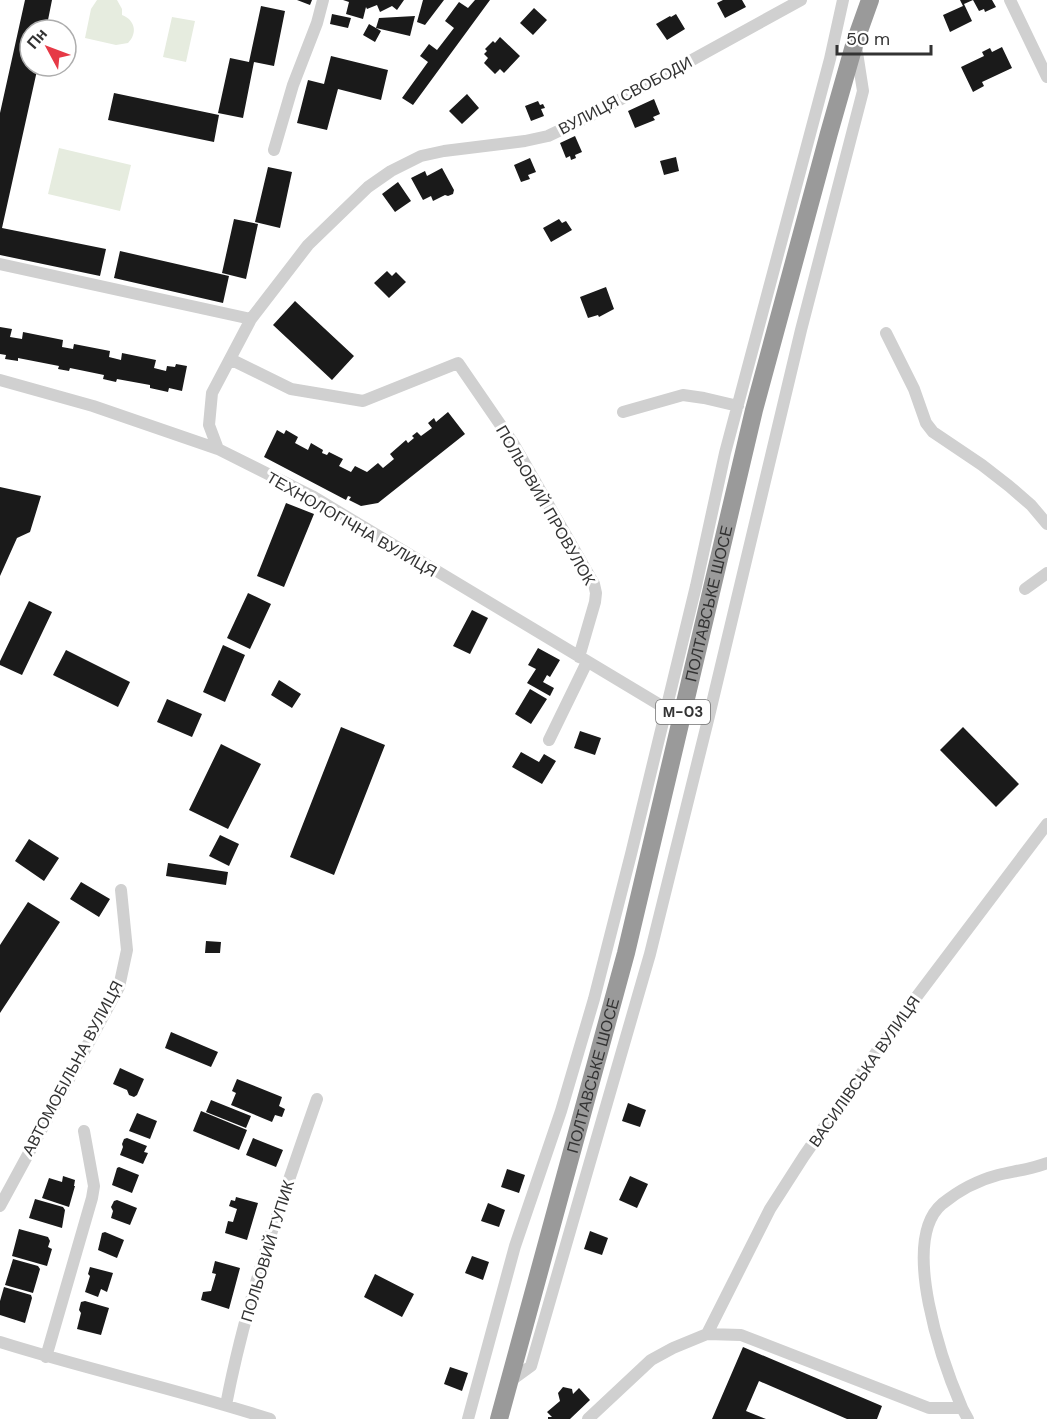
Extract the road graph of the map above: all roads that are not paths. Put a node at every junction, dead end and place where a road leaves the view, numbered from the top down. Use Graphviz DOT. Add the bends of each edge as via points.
graph roads {
  1 [pos="323,0"];
  2 [pos="801,0"];
  3 [pos="843,0"];
  4 [pos="870,0"];
  5 [pos="1010,0"];
  6 [pos="855,42"];
  7 [pos="1047,77"];
  8 [pos="274,150"];
  9 [pos="0,264"];
  10 [pos="251,319"];
  11 [pos="886,333"];
  12 [pos="230,359"];
  13 [pos="0,380"];
  14 [pos="738,406"];
  15 [pos="622,412"];
  16 [pos="218,449"];
  17 [pos="1047,524"];
  18 [pos="1047,573"];
  19 [pos="1025,590"];
  20 [pos="583,660"];
  21 [pos="665,709"];
  22 [pos="682,718"];
  23 [pos="549,740"];
  24 [pos="1047,824"];
  25 [pos="121,890"];
  26 [pos="317,1099"];
  27 [pos="84,1131"];
  28 [pos="1047,1163"];
  29 [pos="0,1206"];
  30 [pos="707,1334"];
  31 [pos="0,1342"];
  32 [pos="46,1356"];
  33 [pos="509,1382"];
  34 [pos="226,1405"];
  35 [pos="965,1413"];
  36 [pos="270,1419"];
  37 [pos="468,1419"];
  38 [pos="499,1419"];
  39 [pos="588,1419"];
  1 -- 8 [label="street"];
  2 -- 10 [label="street, ВУЛИЦЯ СВОБОДИ" via="548,136 421,156 391,171 368,187 308,245"];
  3 -- 14 [label="street"];
  4 -- 6 [label="highway, ПОЛТАВСЬКЕ ШОСЕ / М-03"];
  5 -- 7 [label="street"];
  6 -- 22 [label="highway, ПОЛТАВСЬКЕ ШОСЕ / М-03" via="743,454"];
  6 -- 33 [label="street" via="863,91 650,954 531,1366"];
  9 -- 10 [label="street"];
  10 -- 12 [label="street, ВУЛИЦЯ СВОБОДИ"];
  11 -- 17 [label="street" via="933,432 1009,486"];
  12 -- 16 [label="street, ВУЛИЦЯ СВОБОДИ" via="212,393 209,425"];
  12 -- 20 [label="street, ПОЛЬОВИЙ ПРОВУЛОК" via="291,388 363,401 458,363 513,443 594,584 595,602"];
  13 -- 16 [label="street, ТЕХНОЛОГІЧНА ВУЛИЦЯ" via="93,405"];
  14 -- 15 [label="street" via="683,395"];
  14 -- 21 [label="street"];
  16 -- 20 [label="street, ТЕХНОЛОГІЧНА ВУЛИЦЯ" via="312,496"];
  18 -- 19 [label="street"];
  20 -- 21 [label="street, ТЕХНОЛОГІЧНА ВУЛИЦЯ"];
  20 -- 23 [label="street, ПОЛЬОВИЙ ПРОВУЛОК"];
  21 -- 22 [label="street, ТЕХНОЛОГІЧНА ВУЛИЦЯ"];
  21 -- 37 [label="street" via="594,999 515,1246"];
  22 -- 33 [label="highway, ПОЛТАВСЬКЕ ШОСЕ / М-03" via="626,953"];
  24 -- 30 [label="street, ВАСИЛІВСЬКА ВУЛИЦЯ" via="903,1014 804,1156 761,1227"];
  25 -- 29 [label="street, АВТОМОБІЛЬНА ВУЛИЦЯ" via="127,950 119,987"];
  26 -- 34 [label="street, ПОЛЬОВИЙ ТУПИК" via="272,1227"];
  27 -- 32 [label="street" via="94,1186 92,1198"];
  28 -- 35 [label="street" via="970,1186 942,1205 926,1230 927,1299 934,1332"];
  30 -- 35 [label="street" via="741,1335 929,1408"];
  30 -- 39 [label="street" via="651,1360"];
  31 -- 32 [label="street"];
  32 -- 34 [label="street"];
  33 -- 38 [label="highway, ПОЛТАВСЬКЕ ШОСЕ / М-03"];
  34 -- 36 [label="street"];
}
